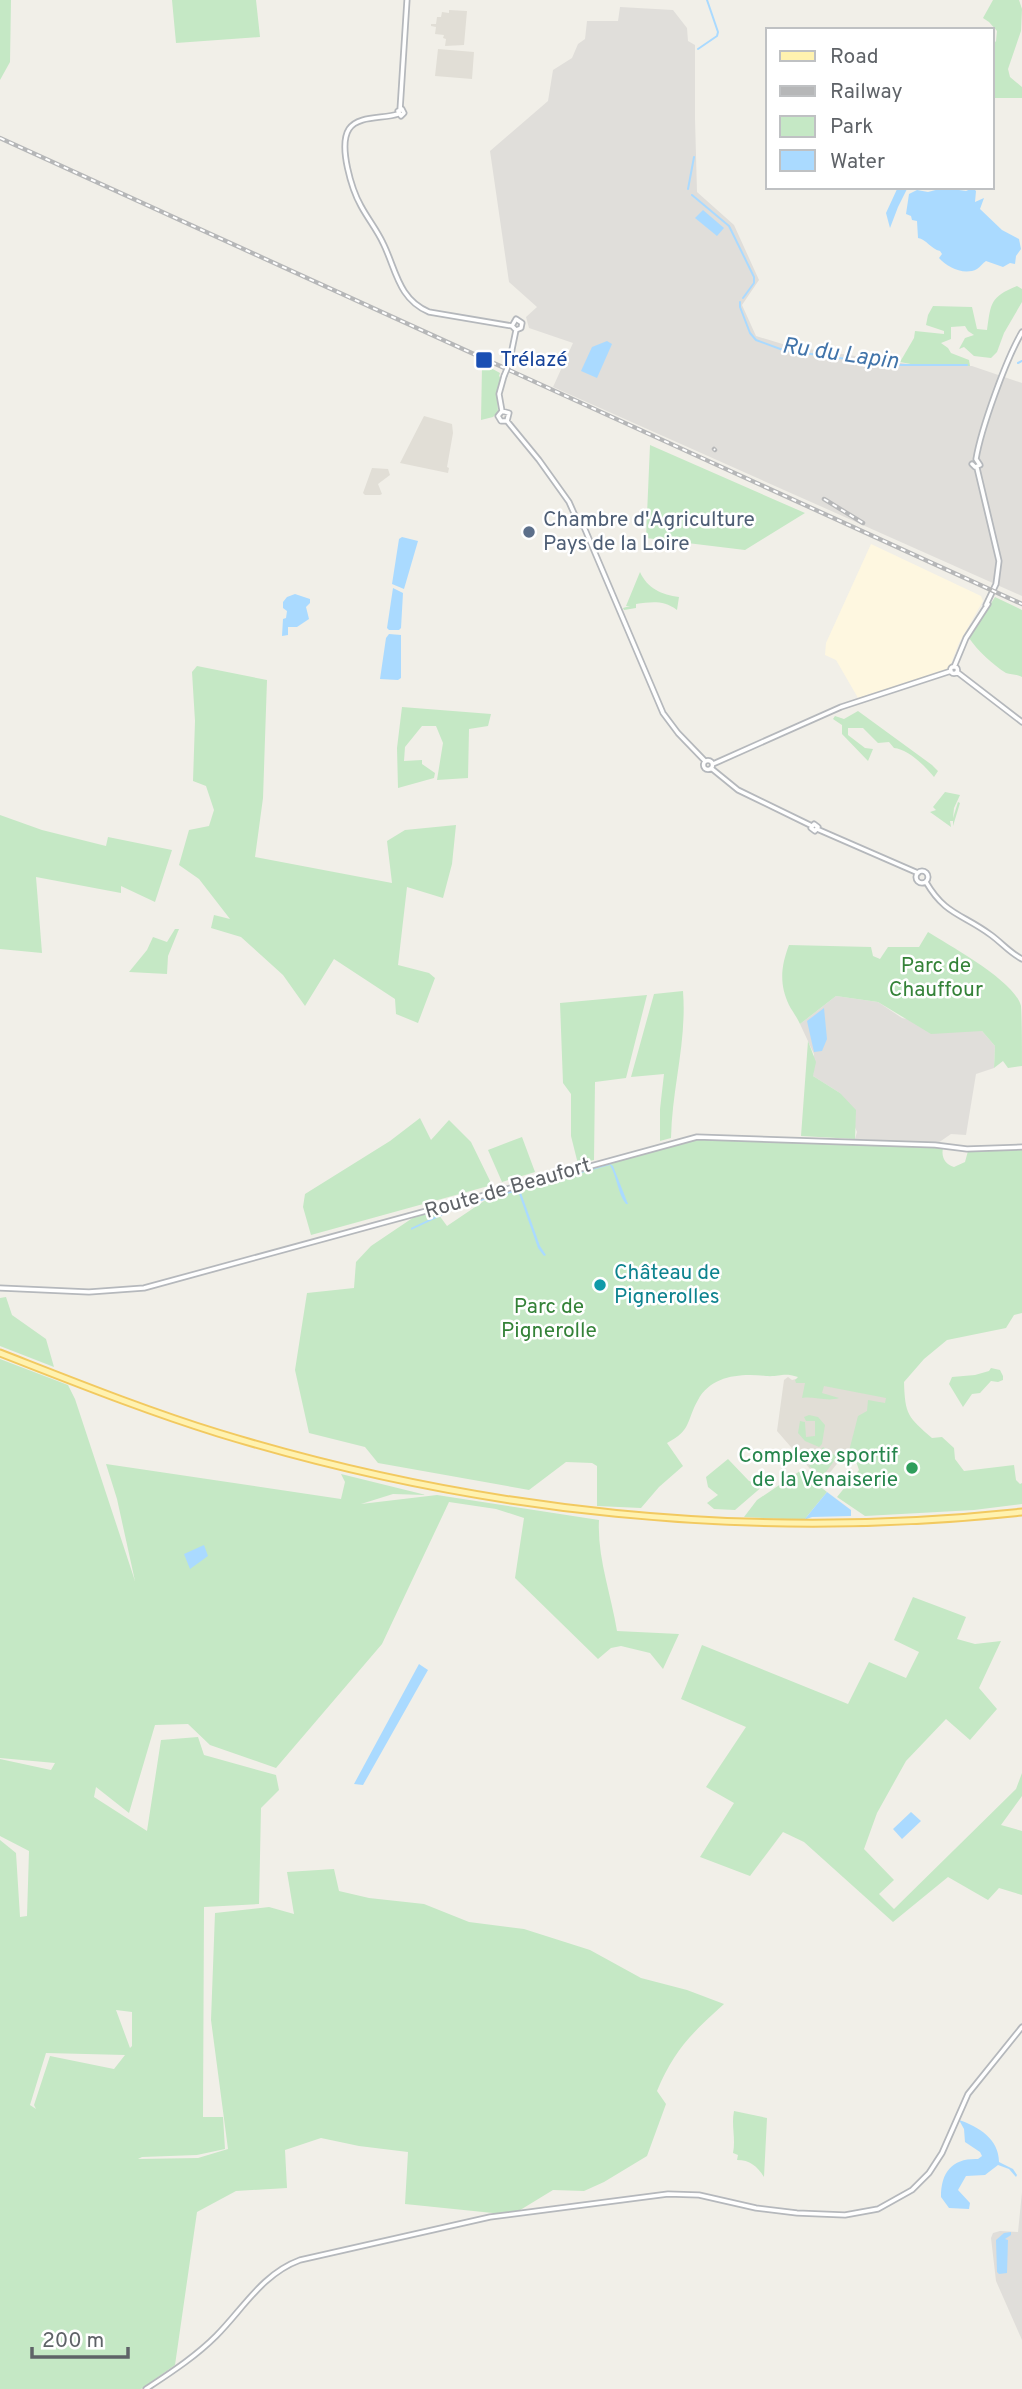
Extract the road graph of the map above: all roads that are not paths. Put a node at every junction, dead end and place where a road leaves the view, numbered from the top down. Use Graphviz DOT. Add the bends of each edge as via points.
graph roads {
  1 [pos="407,0"];
  2 [pos="512,326"];
  3 [pos="516,330"];
  4 [pos="1022,332"];
  5 [pos="502,411"];
  6 [pos="507,421"];
  7 [pos="996,584"];
  8 [pos="986,606"];
  9 [pos="954,667"];
  10 [pos="951,671"];
  11 [pos="957,672"];
  12 [pos="1022,722"];
  13 [pos="705,761"];
  14 [pos="712,766"];
  15 [pos="918,873"];
  16 [pos="926,882"];
  17 [pos="1022,959"];
  18 [pos="1022,1147"];
  19 [pos="0,1288"];
  20 [pos="0,1353"];
  21 [pos="1022,1512"];
  22 [pos="1022,2027"];
  23 [pos="146,2389"];
  1 -- 2 [label="street" via="399,112 353,124 346,133 345,155 357,200 411,301 432,313"];
  2 -- 3 [label="street"];
  2 -- 3 [label="street" via="514,320 520,321 522,326"];
  3 -- 5 [label="street, bridge" via="499,394"];
  4 -- 7 [label="street" via="972,464 999,556"];
  5 -- 6 [label="street" via="509,413"];
  5 -- 6 [label="street" via="499,419"];
  6 -- 13 [label="street" via="572,506 665,716"];
  7 -- 8 [label="street"];
  7 -- 8 [label="street"];
  8 -- 9 [label="street"];
  9 -- 10 [label="street"];
  9 -- 11 [label="street"];
  10 -- 11 [label="street"];
  10 -- 14 [label="street" via="841,707"];
  11 -- 12 [label="street"];
  13 -- 14 [label="street"];
  13 -- 14 [label="street" via="704,768"];
  14 -- 15 [label="street" via="742,792 813,830"];
  15 -- 16 [label="street" via="918,881"];
  15 -- 16 [label="street" via="927,873"];
  16 -- 17 [label="street" via="942,905"];
  18 -- 19 [label="street, Route de Beaufort" via="967,1149 935,1144 697,1137 164,1284 104,1292"];
  20 -- 21 [label="main road" via="229,1436 366,1473 516,1502 738,1523 883,1522"];
  22 -- 23 [label="street" via="968,2094 929,2173 912,2190 878,2209 845,2215 797,2213 699,2195 668,2194 490,2217 300,2260 271,2275 214,2338"];
}
